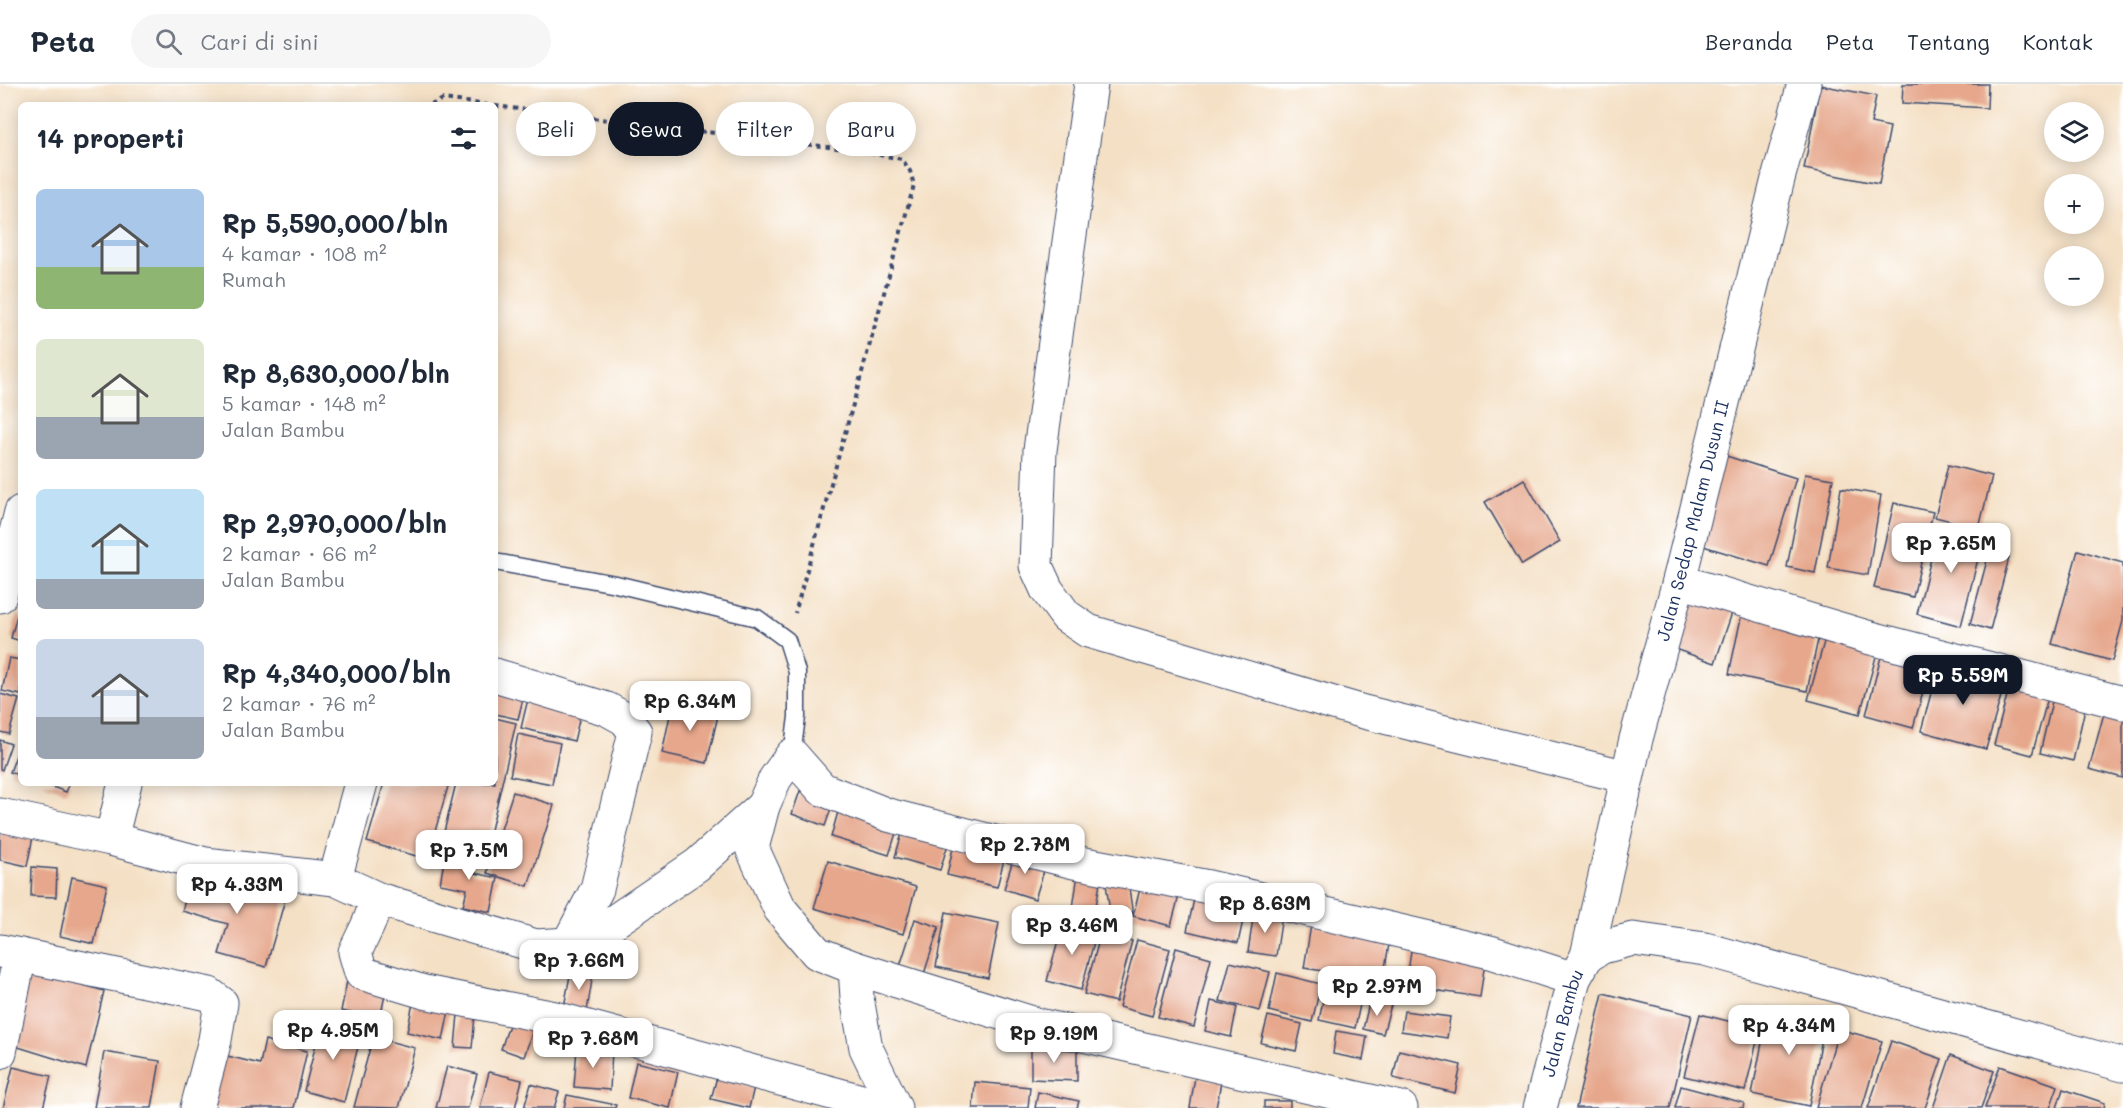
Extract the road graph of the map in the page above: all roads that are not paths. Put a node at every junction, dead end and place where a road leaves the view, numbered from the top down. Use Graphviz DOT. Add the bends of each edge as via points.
graph roads {
  1 [pos="1091,84"];
  2 [pos="1804,84"];
  3 [pos="18,524"];
  4 [pos="498,563"];
  5 [pos="1679,581"];
  6 [pos="0,596"];
  7 [pos="498,676"];
  8 [pos="2123,703"];
  9 [pos="792,755"];
  10 [pos="1627,777"];
  11 [pos="124,786"];
  12 [pos="360,786"];
  13 [pos="762,806"];
  14 [pos="0,815"];
  15 [pos="111,839"];
  16 [pos="335,879"];
  17 [pos="378,899"];
  18 [pos="568,944"];
  19 [pos="10,953"];
  20 [pos="855,968"];
  21 [pos="1580,968"];
  22 [pos="0,1052"];
  23 [pos="2123,1065"];
  24 [pos="1382,1106"];
  25 [pos="197,1108"];
  26 [pos="887,1108"];
  27 [pos="895,1108"];
  28 [pos="1540,1108"];
  1 -- 10 [label="street" via="1040,450 1036,533 1036,566 1066,616 1088,631 1364,712"];
  2 -- 5 [label="street, Jalan Sedap Malam Dusun II"];
  3 -- 6 [label="street"];
  4 -- 9 [label="lane" via="616,584 757,618 787,640 797,672"];
  5 -- 8 [label="street" via="1889,643"];
  5 -- 10 [label="street, Jalan Sedap Malam Dusun II"];
  7 -- 18 [label="street" via="607,710 625,718 635,732 597,889"];
  9 -- 13 [label="street"];
  9 -- 21 [label="street" via="822,789 888,815 1074,862 1209,887"];
  10 -- 21 [label="street, Jalan Sedap Malam Dusun II"];
  11 -- 15 [label="street"];
  12 -- 16 [label="street"];
  13 -- 18 [label="street" via="697,865 593,936"];
  13 -- 20 [label="street" via="752,848 780,909 817,953"];
  14 -- 15 [label="street"];
  15 -- 16 [label="street" via="205,864"];
  16 -- 17 [label="street"];
  17 -- 18 [label="street" via="536,946"];
  17 -- 26 [label="street" via="355,952 361,973 424,992 555,1018"];
  19 -- 22 [label="street"];
  19 -- 25 [label="street" via="209,994 221,1003"];
  20 -- 24 [label="street" via="1039,1025"];
  20 -- 27 [label="street" via="866,1048"];
  21 -- 23 [label="street, Jalan Bambu" via="1602,947 1633,939 1705,949"];
  21 -- 28 [label="street, Jalan Bambu"];
}
